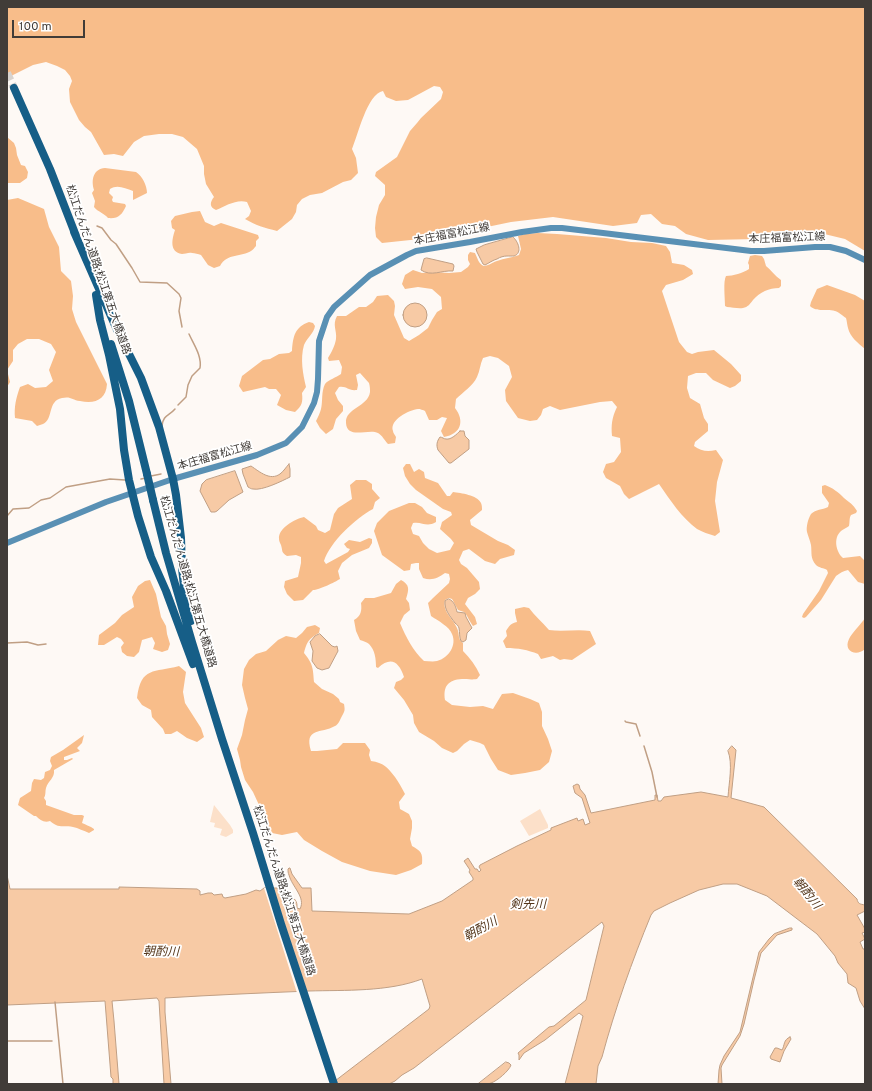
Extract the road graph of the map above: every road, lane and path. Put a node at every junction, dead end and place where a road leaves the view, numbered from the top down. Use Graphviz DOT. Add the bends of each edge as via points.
graph roads {
  1 [pos="14,88"];
  2 [pos="74,232"];
  3 [pos="865,260"];
  4 [pos="96,295"];
  5 [pos="173,479"];
  6 [pos="132,492"];
  7 [pos="7,543"];
  8 [pos="192,642"];
  9 [pos="222,740"];
  10 [pos="334,1084"];
  1 -- 2 [label="highway, 松江だんだん道路;松江第五大橋道路"];
  2 -- 4 [label="highway, 松江だんだん道路;松江第五大橋道路"];
  2 -- 5 [label="highway" via="141,378 159,427"];
  3 -- 5 [label="main road, 本庄福富松江線" via="830,247 764,252 562,228 522,232 416,251 370,275 334,307 327,317 319,341 317,392 314,403 302,427 290,440 257,455"];
  4 -- 6 [label="highway" via="120,409"];
  4 -- 8 [label="highway, 松江だんだん道路;松江第五大橋道路, bridge" via="129,401 166,553"];
  5 -- 6 [label="main road, 本庄福富松江線"];
  5 -- 8 [label="highway"];
  6 -- 7 [label="main road, 本庄福富松江線"];
  6 -- 9 [label="highway" via="151,557"];
  8 -- 9 [label="highway, 松江だんだん道路;松江第五大橋道路"];
  9 -- 10 [label="highway, 松江だんだん道路;松江第五大橋道路"];
}
